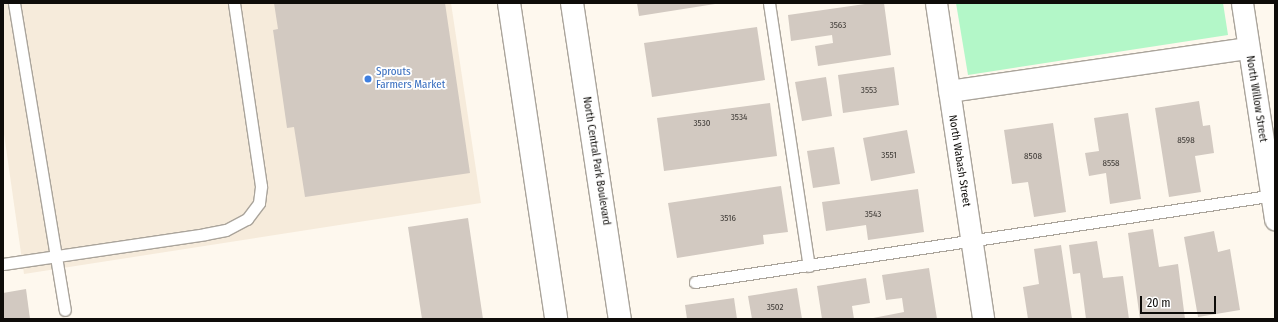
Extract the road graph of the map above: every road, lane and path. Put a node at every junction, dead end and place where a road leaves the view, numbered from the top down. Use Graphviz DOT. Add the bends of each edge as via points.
graph roads {
  1 [pos="14,3"];
  2 [pos="234,3"];
  3 [pos="509,3"];
  4 [pos="572,3"];
  5 [pos="769,3"];
  6 [pos="936,3"];
  7 [pos="1242,3"];
  8 [pos="1248,48"];
  9 [pos="949,91"];
  10 [pos="1273,195"];
  11 [pos="1275,219"];
  12 [pos="971,241"];
  13 [pos="57,256"];
  14 [pos="3,264"];
  15 [pos="809,266"];
  16 [pos="695,282"];
  17 [pos="65,310"];
  18 [pos="556,319"];
  19 [pos="620,319"];
  20 [pos="983,319"];
  1 -- 13 [label="lane"];
  2 -- 13 [label="lane" via="261,186 259,203 247,219 226,230"];
  3 -- 18 [label="main road"];
  4 -- 19 [label="main road, North Central Park Boulevard"];
  5 -- 15 [label="lane"];
  6 -- 9 [label="street, North Wabash Street"];
  7 -- 8 [label="street, North Willow Street"];
  8 -- 9 [label="street"];
  8 -- 10 [label="street, North Willow Street"];
  9 -- 12 [label="street, North Wabash Street"];
  10 -- 11 [label="street, North Willow Street"];
  10 -- 12 [label="lane"];
  12 -- 15 [label="lane"];
  12 -- 20 [label="street, North Wabash Street"];
  13 -- 14 [label="lane"];
  13 -- 17 [label="lane"];
  15 -- 16 [label="lane"];
}
